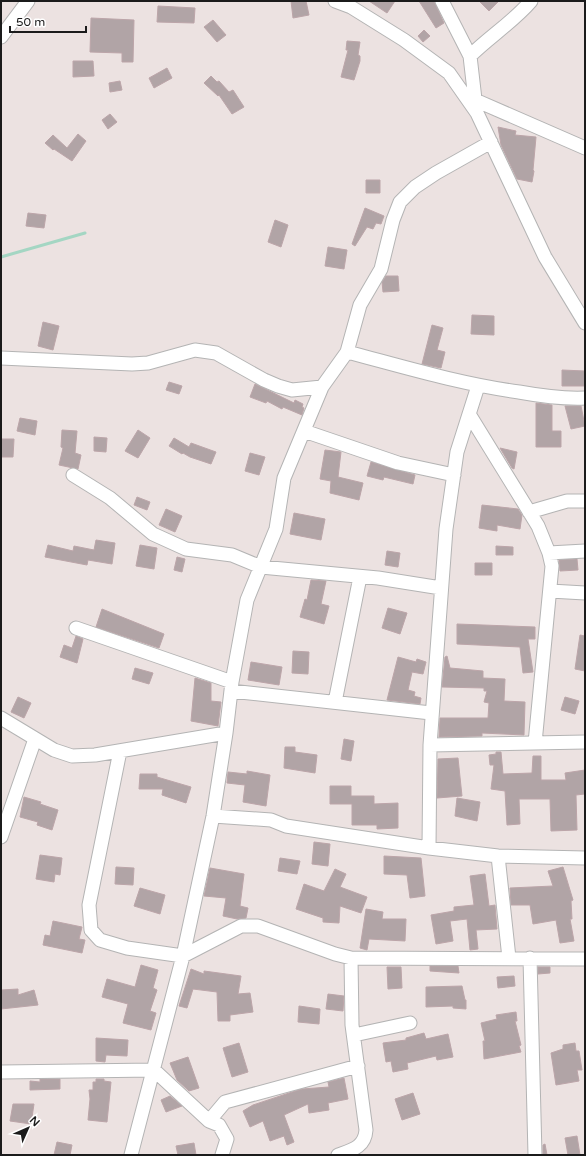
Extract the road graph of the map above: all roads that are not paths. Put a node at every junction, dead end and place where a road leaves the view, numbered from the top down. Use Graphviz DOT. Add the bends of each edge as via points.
graph roads {
  1 [pos="28,1"];
  2 [pos="335,1"];
  3 [pos="442,1"];
  4 [pos="531,1"];
  5 [pos="1,36"];
  6 [pos="470,56"];
  7 [pos="475,100"];
  8 [pos="477,113"];
  9 [pos="491,142"];
  10 [pos="585,148"];
  11 [pos="585,323"];
  12 [pos="347,352"];
  13 [pos="1,358"];
  14 [pos="478,386"];
  15 [pos="322,387"];
  16 [pos="585,398"];
  17 [pos="469,414"];
  18 [pos="304,430"];
  19 [pos="73,475"];
  20 [pos="454,476"];
  21 [pos="585,501"];
  22 [pos="529,512"];
  23 [pos="585,551"];
  24 [pos="549,553"];
  25 [pos="260,567"];
  26 [pos="360,576"];
  27 [pos="441,588"];
  28 [pos="550,591"];
  29 [pos="585,593"];
  30 [pos="76,628"];
  31 [pos="231,686"];
  32 [pos="335,702"];
  33 [pos="428,717"];
  34 [pos="1,718"];
  35 [pos="226,733"];
  36 [pos="35,739"];
  37 [pos="585,742"];
  38 [pos="535,743"];
  39 [pos="430,745"];
  40 [pos="120,751"];
  41 [pos="213,816"];
  42 [pos="1,837"];
  43 [pos="429,848"];
  44 [pos="498,856"];
  45 [pos="585,858"];
  46 [pos="183,956"];
  47 [pos="351,958"];
  48 [pos="509,958"];
  49 [pos="530,958"];
  50 [pos="585,959"];
  51 [pos="410,1023"];
  52 [pos="354,1035"];
  53 [pos="358,1066"];
  54 [pos="154,1070"];
  55 [pos="1,1072"];
  56 [pos="209,1121"];
  57 [pos="131,1155"];
  58 [pos="222,1155"];
  59 [pos="338,1155"];
  60 [pos="534,1155"];
  1 -- 5 [label="street"];
  2 -- 8 [label="street" via="351,7 404,40 449,74"];
  3 -- 6 [label="street"];
  4 -- 6 [label="street"];
  6 -- 7 [label="street"];
  7 -- 8 [label="street"];
  7 -- 10 [label="street"];
  8 -- 9 [label="street"];
  9 -- 11 [label="street" via="545,257"];
  9 -- 12 [label="street" via="436,173 415,187 400,202 393,220 382,269 360,305"];
  12 -- 14 [label="street"];
  12 -- 15 [label="street"];
  13 -- 15 [label="street" via="132,364 148,363 195,350 216,353 278,386 292,390"];
  14 -- 16 [label="street" via="549,397"];
  14 -- 17 [label="street"];
  15 -- 18 [label="street"];
  17 -- 20 [label="street" via="457,452"];
  17 -- 22 [label="street"];
  18 -- 20 [label="street" via="398,463"];
  18 -- 25 [label="street" via="284,478 276,529"];
  19 -- 25 [label="street" via="110,498 153,534 186,550 232,555"];
  20 -- 27 [label="street"];
  21 -- 22 [label="street" via="567,501"];
  22 -- 24 [label="street"];
  23 -- 24 [label="street"];
  24 -- 28 [label="street" via="552,566"];
  25 -- 26 [label="street"];
  25 -- 31 [label="street" via="247,600"];
  26 -- 27 [label="street"];
  26 -- 32 [label="street"];
  27 -- 33 [label="street"];
  28 -- 29 [label="street"];
  28 -- 38 [label="street"];
  30 -- 31 [label="street"];
  31 -- 32 [label="street"];
  31 -- 35 [label="street"];
  32 -- 33 [label="street"];
  33 -- 39 [label="street"];
  34 -- 36 [label="street"];
  35 -- 40 [label="street"];
  35 -- 41 [label="street"];
  36 -- 40 [label="street" via="54,750 72,756"];
  36 -- 42 [label="street"];
  37 -- 38 [label="street"];
  38 -- 39 [label="street"];
  39 -- 43 [label="street"];
  40 -- 46 [label="street" via="89,905 91,930 100,940 127,948"];
  41 -- 43 [label="street" via="270,820 286,826"];
  41 -- 46 [label="street"];
  43 -- 44 [label="street"];
  44 -- 45 [label="street"];
  44 -- 48 [label="street"];
  46 -- 47 [label="street" via="241,926 258,926"];
  46 -- 54 [label="street"];
  47 -- 48 [label="street"];
  47 -- 52 [label="street"];
  48 -- 49 [label="street"];
  49 -- 50 [label="street"];
  49 -- 60 [label="street"];
  51 -- 52 [label="street"];
  52 -- 53 [label="street"];
  53 -- 56 [label="street" via="225,1102"];
  53 -- 59 [label="street" via="366,1138 355,1149"];
  54 -- 55 [label="street"];
  54 -- 56 [label="street"];
  54 -- 57 [label="street"];
  56 -- 58 [label="street" via="219,1125 227,1138"];
}
